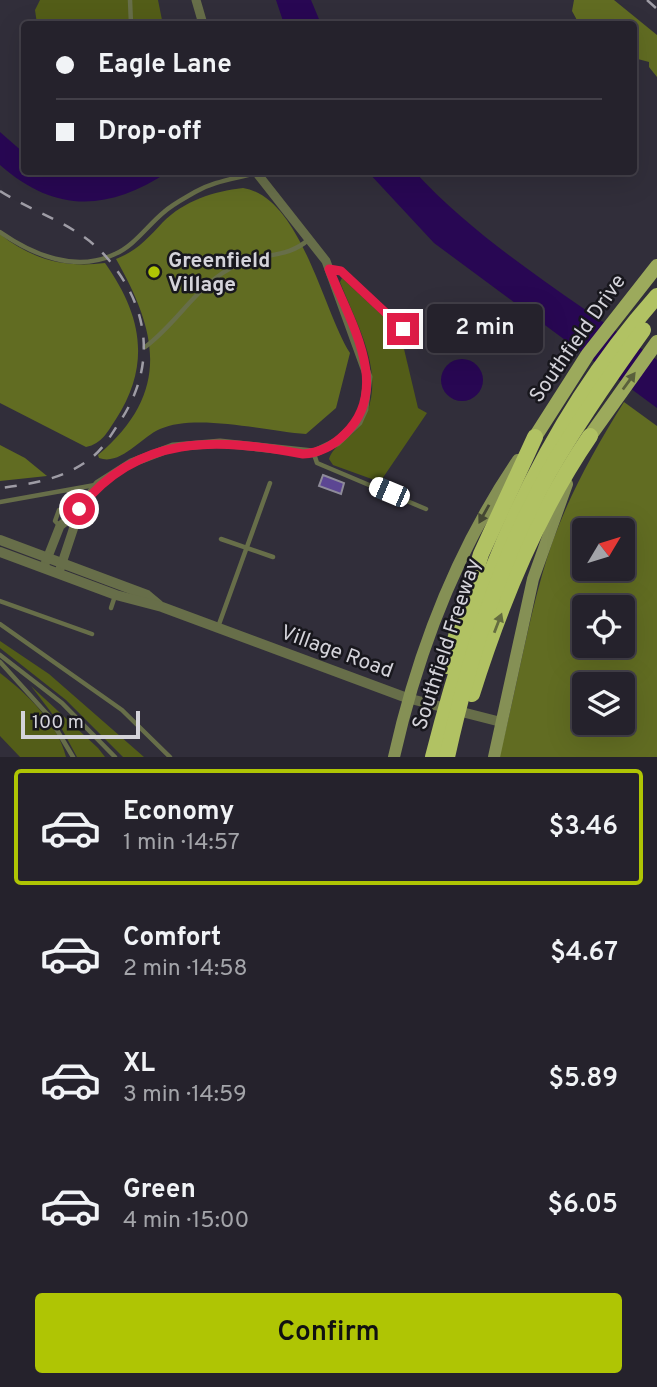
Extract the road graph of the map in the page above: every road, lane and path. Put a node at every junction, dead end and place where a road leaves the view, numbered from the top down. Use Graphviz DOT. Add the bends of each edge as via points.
graph roads {
  1 [pos="130,0"];
  2 [pos="196,0"];
  3 [pos="131,21"];
  4 [pos="202,21"];
  5 [pos="245,175"];
  6 [pos="258,175"];
  7 [pos="0,232"];
  8 [pos="310,238"];
  9 [pos="657,266"];
  10 [pos="329,269"];
  11 [pos="657,296"];
  12 [pos="657,311"];
  13 [pos="642,322"];
  14 [pos="403,329"];
  15 [pos="657,342"];
  16 [pos="145,347"];
  17 [pos="582,407"];
  18 [pos="590,436"];
  19 [pos="535,437"];
  20 [pos="314,453"];
  21 [pos="270,483"];
  22 [pos="98,484"];
  23 [pos="0,502"];
  24 [pos="426,509"];
  25 [pos="74,514"];
  26 [pos="222,539"];
  27 [pos="0,540"];
  28 [pos="247,548"];
  29 [pos="0,552"];
  30 [pos="273,557"];
  31 [pos="45,563"];
  32 [pos="60,569"];
  33 [pos="117,590"];
  34 [pos="0,601"];
  35 [pos="111,608"];
  36 [pos="0,624"];
  37 [pos="218,628"];
  38 [pos="92,634"];
  39 [pos="0,655"];
  40 [pos="0,662"];
  41 [pos="407,698"];
  42 [pos="501,722"];
  43 [pos="71,755"];
  44 [pos="115,757"];
  45 [pos="170,757"];
  46 [pos="394,757"];
  47 [pos="427,757"];
  48 [pos="433,757"];
  49 [pos="447,757"];
  50 [pos="453,757"];
  51 [pos="494,757"];
  1 -- 3 [label="lane"];
  2 -- 4 [label="street"];
  5 -- 7 [label="lane" via="196,191 116,254 98,259 62,262"];
  6 -- 8 [label="street"];
  8 -- 10 [label="street"];
  8 -- 16 [label="lane" via="295,251 225,271"];
  9 -- 19 [label="main road, Southfield Drive" via="622,308"];
  10 -- 14 [label="lane" via="341,271"];
  10 -- 20 [label="street" via="364,360 368,392 358,422 337,442"];
  11 -- 13 [label="highway, Southfield Freeway"];
  12 -- 13 [label="highway, Southfield Freeway"];
  13 -- 17 [label="highway, Southfield Freeway"];
  18 -- 15 [label="main road, one-way"];
  17 -- 48 [label="highway, Southfield Freeway" via="519,505 492,565 461,652"];
  17 -- 49 [label="highway, Southfield Freeway" via="499,578 474,649"];
  18 -- 42 [label="main road" via="540,554"];
  50 -- 18 [label="highway, one-way" via="474,686 521,566 552,499"];
  19 -- 41 [label="main road, one-way" via="465,549 436,613"];
  19 -- 47 [label="highway" via="466,594"];
  20 -- 22 [label="street" via="219,443 173,446 131,463"];
  20 -- 24 [label="lane" via="317,463"];
  21 -- 28 [label="lane"];
  22 -- 23 [label="lane"];
  22 -- 25 [label="street"];
  25 -- 31 [label="street" via="60,526"];
  25 -- 32 [label="street"];
  26 -- 28 [label="lane"];
  27 -- 31 [label="street, Village Road"];
  28 -- 30 [label="lane"];
  28 -- 37 [label="lane"];
  29 -- 31 [label="street, Village Road"];
  31 -- 32 [label="street, Village Road"];
  32 -- 33 [label="street, Village Road"];
  33 -- 35 [label="lane"];
  33 -- 37 [label="street, Village Road" via="146,595 162,607"];
  34 -- 38 [label="lane"];
  36 -- 45 [label="lane" via="122,710"];
  37 -- 41 [label="street, Village Road"];
  39 -- 44 [label="lane" via="62,703"];
  40 -- 43 [label="lane" via="48,715"];
  41 -- 42 [label="street, Village Road"];
  41 -- 46 [label="main road"];
  42 -- 51 [label="main road"];
}
